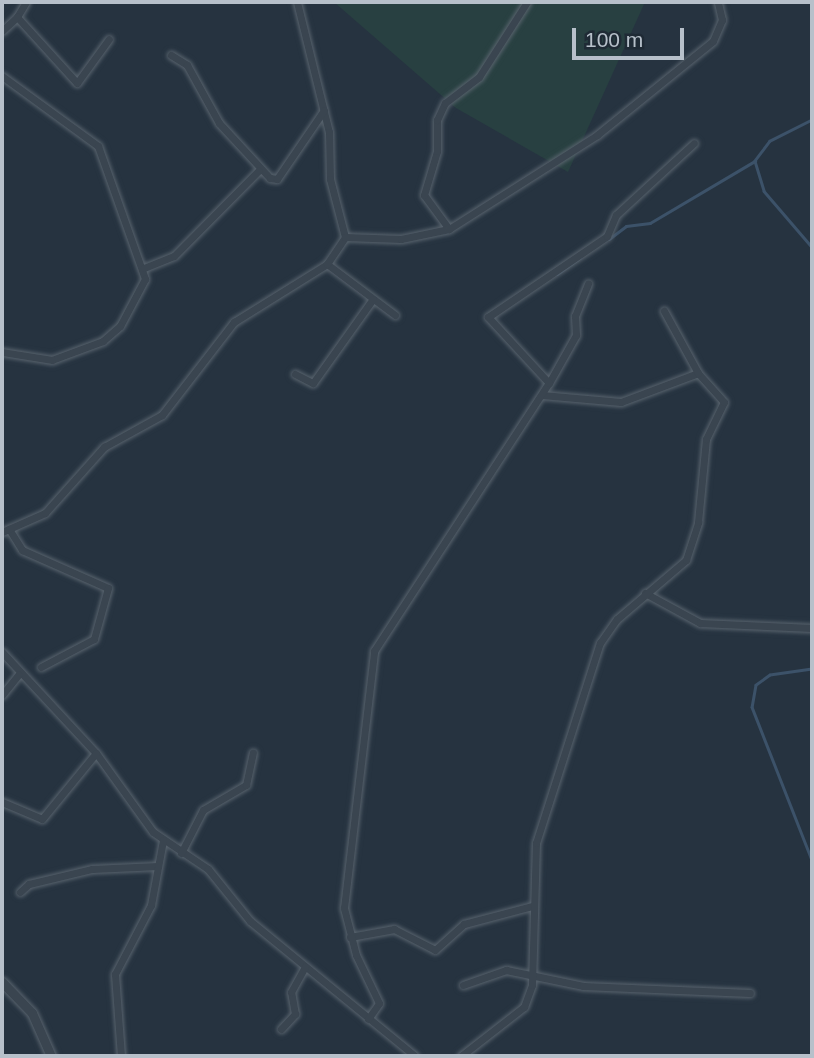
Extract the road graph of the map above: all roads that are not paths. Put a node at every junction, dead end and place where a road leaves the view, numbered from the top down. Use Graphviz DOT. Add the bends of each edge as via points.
graph roads {
  1 [pos="26,2"];
  2 [pos="298,2"];
  3 [pos="527,2"];
  4 [pos="718,2"];
  5 [pos="17,17"];
  6 [pos="2,31"];
  7 [pos="108,39"];
  8 [pos="171,55"];
  9 [pos="2,76"];
  10 [pos="324,110"];
  11 [pos="694,144"];
  12 [pos="258,172"];
  13 [pos="449,229"];
  14 [pos="345,237"];
  15 [pos="327,264"];
  16 [pos="144,268"];
  17 [pos="587,283"];
  18 [pos="373,299"];
  19 [pos="664,312"];
  20 [pos="395,315"];
  21 [pos="2,352"];
  22 [pos="698,373"];
  23 [pos="295,374"];
  24 [pos="549,383"];
  25 [pos="542,395"];
  26 [pos="5,531"];
  27 [pos="645,593"];
  28 [pos="812,628"];
  29 [pos="2,652"];
  30 [pos="41,667"];
  31 [pos="18,675"];
  32 [pos="2,695"];
  33 [pos="96,753"];
  34 [pos="253,753"];
  35 [pos="2,802"];
  36 [pos="163,840"];
  37 [pos="181,853"];
  38 [pos="158,866"];
  39 [pos="20,892"];
  40 [pos="532,906"];
  41 [pos="350,937"];
  42 [pos="305,967"];
  43 [pos="535,973"];
  44 [pos="2,982"];
  45 [pos="463,985"];
  46 [pos="750,993"];
  47 [pos="368,1019"];
  48 [pos="281,1029"];
  49 [pos="51,1056"];
  50 [pos="121,1056"];
  51 [pos="415,1056"];
  52 [pos="461,1056"];
  1 -- 5 [label="street"];
  2 -- 10 [label="street"];
  3 -- 13 [label="street" via="479,76 445,103 438,120 437,151 424,195"];
  4 -- 13 [label="street" via="722,20 713,41 640,103"];
  5 -- 6 [label="street"];
  5 -- 7 [label="street" via="77,83"];
  8 -- 12 [label="street" via="187,65 219,123"];
  9 -- 16 [label="street" via="99,146"];
  10 -- 12 [label="street" via="277,179"];
  10 -- 14 [label="street" via="330,179"];
  11 -- 24 [label="street" via="616,215 607,236 488,317"];
  12 -- 16 [label="street" via="174,256"];
  13 -- 14 [label="street" via="401,239"];
  14 -- 15 [label="street"];
  15 -- 18 [label="street"];
  15 -- 26 [label="street" via="234,322 171,407 104,447 53,507"];
  16 -- 21 [label="street" via="145,279 120,327 103,341 52,360"];
  17 -- 24 [label="street" via="575,316 576,335"];
  18 -- 20 [label="street"];
  18 -- 23 [label="street" via="313,383"];
  19 -- 22 [label="street"];
  22 -- 25 [label="street" via="621,402"];
  22 -- 27 [label="street" via="724,402 706,439 698,522 686,560"];
  24 -- 25 [label="street"];
  25 -- 41 [label="street" via="379,638 346,852"];
  26 -- 30 [label="street" via="22,550 108,588 93,639"];
  27 -- 28 [label="street" via="700,623"];
  27 -- 40 [label="street" via="600,643 536,843"];
  29 -- 31 [label="street"];
  31 -- 32 [label="street"];
  31 -- 33 [label="street"];
  33 -- 35 [label="street" via="42,819"];
  33 -- 36 [label="street"];
  34 -- 37 [label="street" via="246,785 203,810"];
  36 -- 37 [label="street"];
  36 -- 38 [label="street"];
  37 -- 42 [label="street" via="208,869 250,921"];
  38 -- 39 [label="street" via="92,869 29,884"];
  38 -- 50 [label="street" via="151,905 115,974"];
  40 -- 41 [label="street" via="464,924 435,950 394,929"];
  40 -- 43 [label="street"];
  41 -- 47 [label="street" via="379,1003"];
  42 -- 47 [label="street"];
  42 -- 48 [label="street" via="291,992 295,1014"];
  43 -- 45 [label="street" via="506,970"];
  43 -- 46 [label="street" via="583,986"];
  43 -- 52 [label="street" via="524,1007"];
  44 -- 49 [label="street" via="32,1013"];
  47 -- 51 [label="street"];
}
